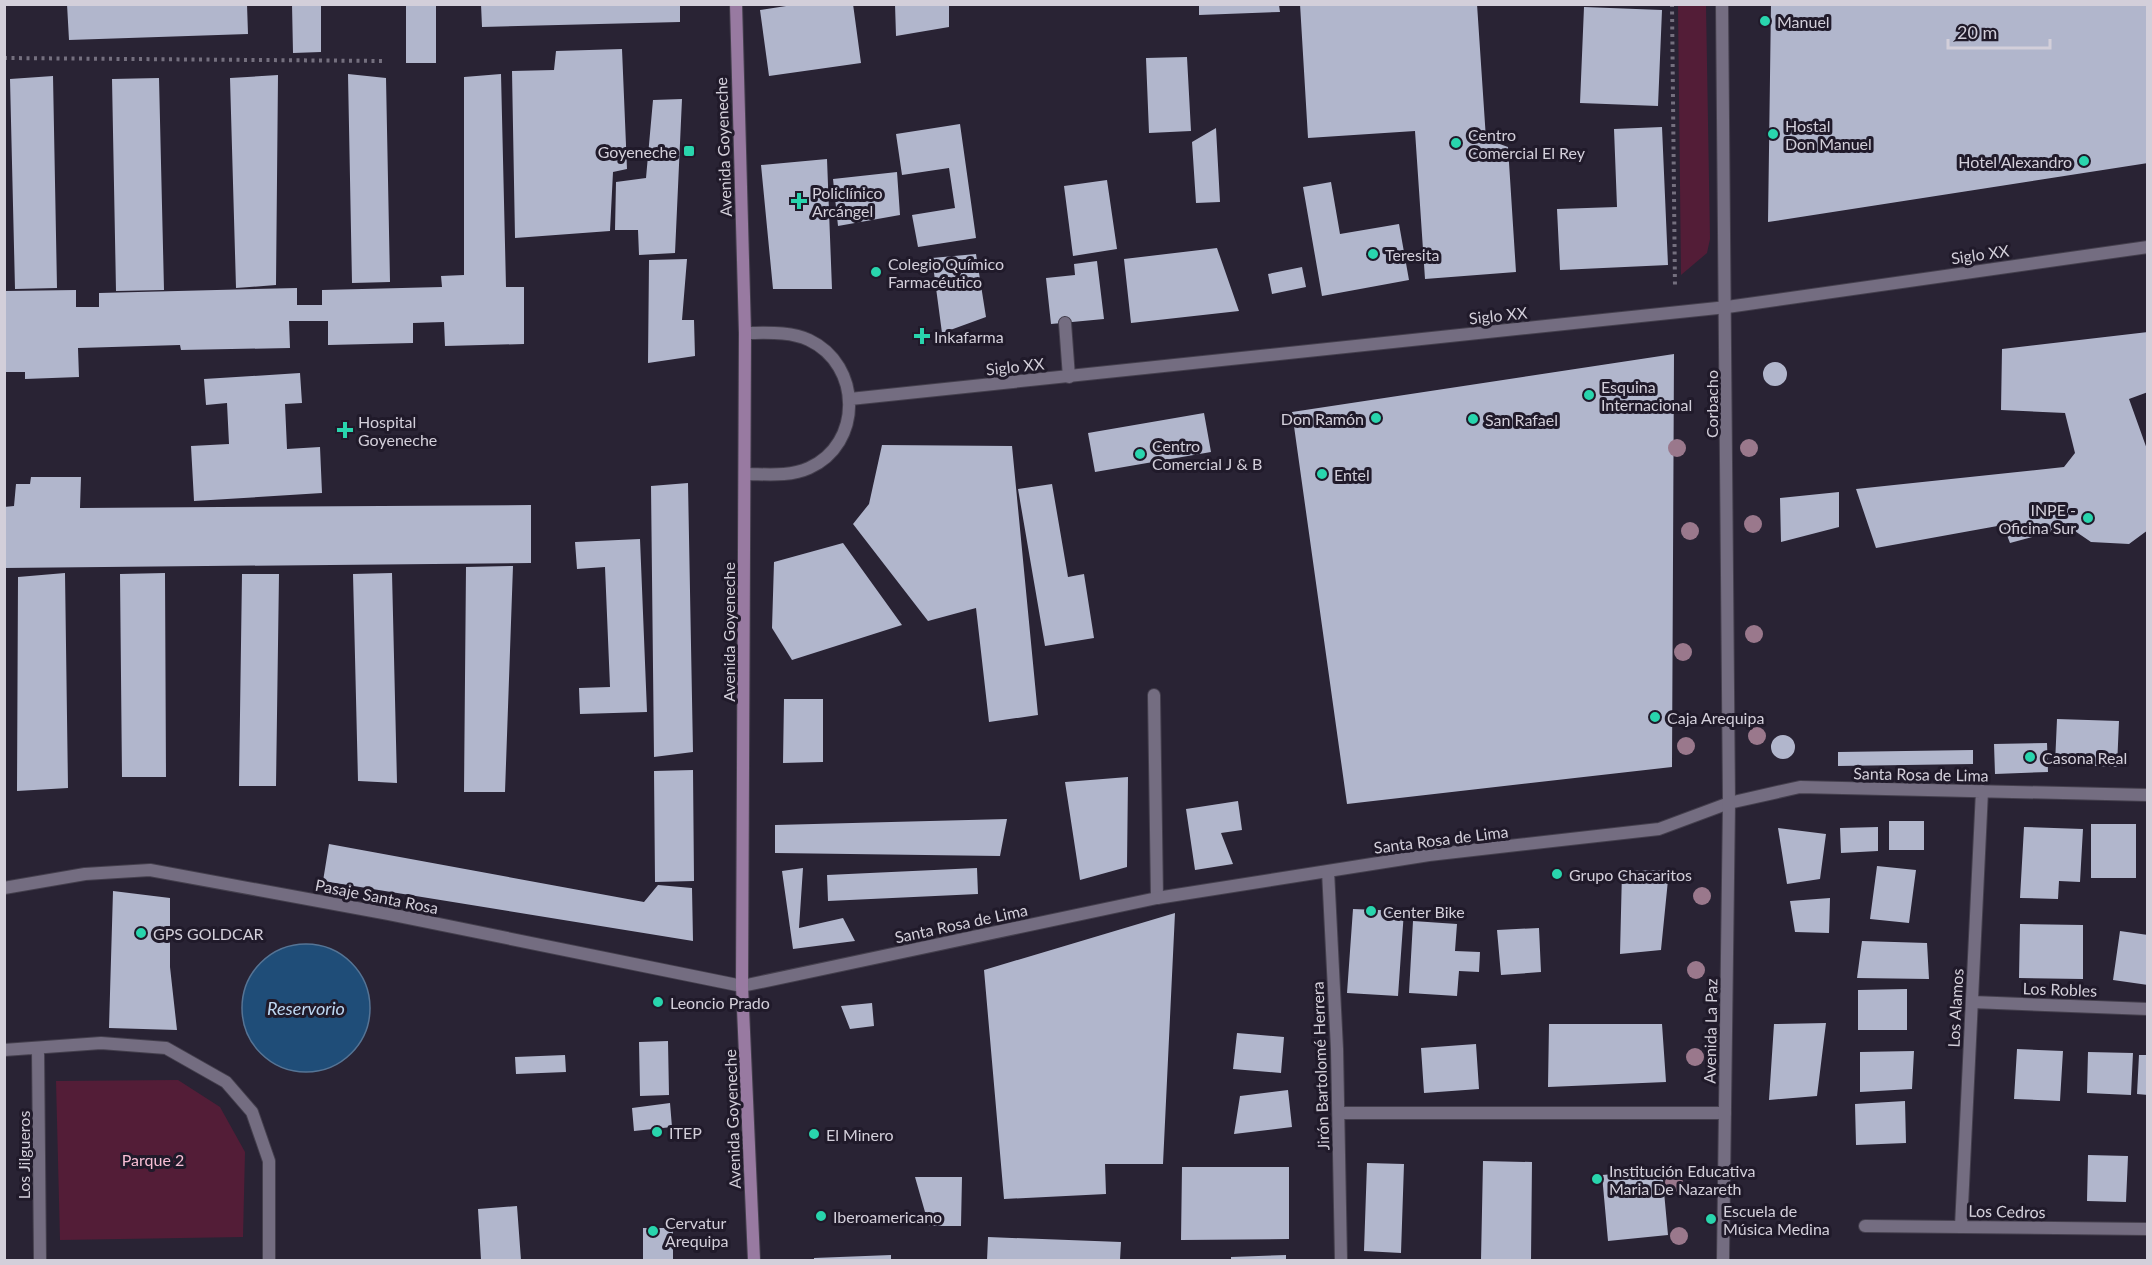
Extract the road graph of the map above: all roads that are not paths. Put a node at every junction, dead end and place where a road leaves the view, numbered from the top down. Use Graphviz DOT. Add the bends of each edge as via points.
graph roads {
  1 [pos="736,4"];
  2 [pos="1722,4"];
  3 [pos="2148,247"];
  4 [pos="1727,307"];
  5 [pos="1065,323"];
  6 [pos="745,333"];
  7 [pos="1069,377"];
  8 [pos="850,399"];
  9 [pos="745,474"];
  10 [pos="1154,694"];
  11 [pos="1982,792"];
  12 [pos="2148,795"];
  13 [pos="1729,803"];
  14 [pos="1328,871"];
  15 [pos="4,888"];
  16 [pos="1157,898"];
  17 [pos="742,986"];
  18 [pos="1972,1002"];
  19 [pos="2148,1009"];
  20 [pos="4,1050"];
  21 [pos="39,1050"];
  22 [pos="1339,1113"];
  23 [pos="1725,1113"];
  24 [pos="1865,1226"];
  25 [pos="1962,1227"];
  26 [pos="2148,1229"];
  27 [pos="40,1260"];
  28 [pos="269,1260"];
  29 [pos="754,1260"];
  30 [pos="1341,1260"];
  31 [pos="1723,1260"];
  1 -- 6 [label="main road, Avenida Goyeneche"];
  2 -- 4 [label="street, Corbacho"];
  3 -- 4 [label="street, Siglo XX"];
  4 -- 7 [label="street, Siglo XX"];
  4 -- 13 [label="street, Corbacho"];
  5 -- 7 [label="street"];
  6 -- 8 [label="street" via="790,334 825,349 842,372"];
  6 -- 9 [label="main road, Avenida Goyeneche"];
  7 -- 8 [label="street, Siglo XX"];
  8 -- 9 [label="street" via="849,420 841,440 827,457 788,474"];
  9 -- 17 [label="main road, Avenida Goyeneche"];
  10 -- 16 [label="street"];
  11 -- 12 [label="street, Santa Rosa de Lima"];
  11 -- 13 [label="street, Santa Rosa de Lima" via="1800,787"];
  11 -- 18 [label="street, Los Alamos"];
  13 -- 14 [label="street, Santa Rosa de Lima" via="1659,830 1429,855"];
  13 -- 23 [label="street, Avenida La Paz"];
  14 -- 16 [label="street, Santa Rosa de Lima"];
  14 -- 22 [label="street, Jirón Bartolomé Herrera"];
  15 -- 17 [label="street, Pasaje Santa Rosa" via="85,874 150,870"];
  16 -- 17 [label="street, Santa Rosa de Lima"];
  17 -- 29 [label="main road, Avenida Goyeneche"];
  18 -- 19 [label="street, Los Robles"];
  18 -- 25 [label="street, Los Alamos"];
  20 -- 21 [label="street"];
  21 -- 27 [label="street, Los Jilgueros"];
  21 -- 28 [label="street" via="101,1043 166,1048 226,1082 252,1112 269,1161"];
  22 -- 23 [label="street"];
  22 -- 30 [label="street, Jirón Bartolomé Herrera"];
  23 -- 31 [label="street, Avenida La Paz"];
  24 -- 25 [label="street, Los Cedros"];
  25 -- 26 [label="street, Los Cedros"];
}
